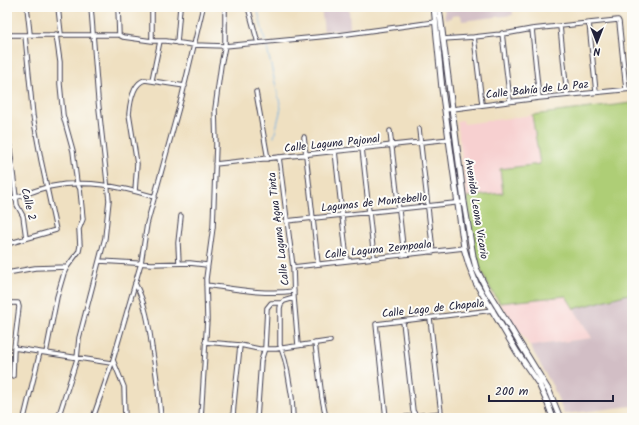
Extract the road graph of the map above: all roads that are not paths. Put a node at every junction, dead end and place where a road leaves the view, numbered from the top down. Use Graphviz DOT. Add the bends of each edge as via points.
graph roads {
  1 [pos="27,7"];
  2 [pos="58,7"];
  3 [pos="91,7"];
  4 [pos="118,7"];
  5 [pos="152,7"];
  6 [pos="180,7"];
  7 [pos="203,7"];
  8 [pos="225,7"];
  9 [pos="248,7"];
  10 [pos="434,7"];
  11 [pos="439,7"];
  12 [pos="435,22"];
  13 [pos="589,23"];
  14 [pos="560,26"];
  15 [pos="532,29"];
  16 [pos="502,33"];
  17 [pos="25,34"];
  18 [pos="30,34"];
  19 [pos="56,34"];
  20 [pos="61,34"];
  21 [pos="92,34"];
  22 [pos="119,34"];
  23 [pos="7,35"];
  24 [pos="474,37"];
  25 [pos="443,39"];
  26 [pos="152,41"];
  27 [pos="160,41"];
  28 [pos="177,43"];
  29 [pos="258,43"];
  30 [pos="194,45"];
  31 [pos="225,46"];
  32 [pos="152,80"];
  33 [pos="185,86"];
  34 [pos="626,89"];
  35 [pos="632,89"];
  36 [pos="256,92"];
  37 [pos="596,92"];
  38 [pos="567,95"];
  39 [pos="539,98"];
  40 [pos="510,101"];
  41 [pos="482,104"];
  42 [pos="452,109"];
  43 [pos="445,110"];
  44 [pos="7,126"];
  45 [pos="419,129"];
  46 [pos="390,131"];
  47 [pos="304,137"];
  48 [pos="450,139"];
  49 [pos="421,142"];
  50 [pos="392,145"];
  51 [pos="362,148"];
  52 [pos="334,151"];
  53 [pos="306,154"];
  54 [pos="279,158"];
  55 [pos="268,159"];
  56 [pos="215,164"];
  57 [pos="77,182"];
  58 [pos="108,185"];
  59 [pos="47,187"];
  60 [pos="135,191"];
  61 [pos="155,197"];
  62 [pos="16,198"];
  63 [pos="7,200"];
  64 [pos="458,202"];
  65 [pos="464,202"];
  66 [pos="428,206"];
  67 [pos="399,209"];
  68 [pos="369,212"];
  69 [pos="342,215"];
  70 [pos="180,216"];
  71 [pos="313,218"];
  72 [pos="286,221"];
  73 [pos="26,238"];
  74 [pos="7,244"];
  75 [pos="464,248"];
  76 [pos="433,252"];
  77 [pos="404,255"];
  78 [pos="374,258"];
  79 [pos="100,261"];
  80 [pos="347,261"];
  81 [pos="141,263"];
  82 [pos="179,263"];
  83 [pos="318,264"];
  84 [pos="207,265"];
  85 [pos="67,267"];
  86 [pos="293,267"];
  87 [pos="7,273"];
  88 [pos="135,283"];
  89 [pos="206,285"];
  90 [pos="294,291"];
  91 [pos="294,298"];
  92 [pos="7,302"];
  93 [pos="282,303"];
  94 [pos="493,310"];
  95 [pos="430,318"];
  96 [pos="403,321"];
  97 [pos="330,341"];
  98 [pos="205,342"];
  99 [pos="314,343"];
  100 [pos="240,345"];
  101 [pos="298,345"];
  102 [pos="14,348"];
  103 [pos="265,348"];
  104 [pos="281,349"];
  105 [pos="40,352"];
  106 [pos="46,353"];
  107 [pos="77,359"];
  108 [pos="112,362"];
  109 [pos="13,376"];
  110 [pos="416,417"];
  111 [pos="24,418"];
  112 [pos="58,418"];
  113 [pos="93,418"];
  114 [pos="125,418"];
  115 [pos="161,418"];
  116 [pos="201,418"];
  117 [pos="233,418"];
  118 [pos="257,418"];
  119 [pos="293,418"];
  120 [pos="326,418"];
  121 [pos="386,418"];
  122 [pos="398,418"];
  123 [pos="553,418"];
  124 [pos="560,418"];
  1 -- 18 [label="street"];
  2 -- 20 [label="street"];
  3 -- 21 [label="street"];
  4 -- 22 [label="street"];
  5 -- 26 [label="street"];
  6 -- 28 [label="street"];
  7 -- 30 [label="street"];
  8 -- 31 [label="street"];
  9 -- 29 [label="street"];
  10 -- 12 [label="street, Avenida Leona Vicario"];
  11 -- 25 [label="street, Avenida Leona Vicario"];
  12 -- 29 [label="street" via="346,35"];
  12 -- 43 [label="street, Avenida Leona Vicario"];
  13 -- 14 [label="street"];
  13 -- 34 [label="street" via="618,20"];
  13 -- 37 [label="street"];
  14 -- 15 [label="street"];
  14 -- 38 [label="street"];
  15 -- 16 [label="street"];
  15 -- 39 [label="street"];
  16 -- 24 [label="street"];
  16 -- 40 [label="street"];
  17 -- 18 [label="street"];
  17 -- 23 [label="street"];
  17 -- 59 [label="street" via="33,116"];
  18 -- 19 [label="street"];
  19 -- 20 [label="street"];
  19 -- 57 [label="street" via="63,115 73,152"];
  20 -- 21 [label="street"];
  21 -- 22 [label="street"];
  21 -- 58 [label="street"];
  22 -- 26 [label="street" via="123,37"];
  24 -- 25 [label="street"];
  24 -- 41 [label="street"];
  25 -- 42 [label="street, Avenida Leona Vicario"];
  26 -- 27 [label="street"];
  27 -- 28 [label="street"];
  27 -- 32 [label="street"];
  28 -- 30 [label="street"];
  29 -- 31 [label="street"];
  30 -- 31 [label="street"];
  30 -- 33 [label="street"];
  31 -- 56 [label="street" via="215,109"];
  32 -- 33 [label="street"];
  32 -- 60 [label="street" via="140,81 130,106 137,164"];
  33 -- 61 [label="street"];
  34 -- 35 [label="street, Calle Bahía de La Paz"];
  34 -- 37 [label="street, Calle Bahía de La Paz"];
  36 -- 55 [label="street"];
  37 -- 38 [label="street, Calle Bahía de La Paz"];
  38 -- 39 [label="street, Calle Bahía de La Paz"];
  39 -- 40 [label="street, Calle Bahía de La Paz"];
  40 -- 41 [label="street, Calle Bahía de La Paz"];
  41 -- 42 [label="street, Calle Bahía de La Paz"];
  42 -- 43 [label="street, Calle Bahía de La Paz"];
  42 -- 65 [label="street, Avenida Leona Vicario"];
  43 -- 48 [label="street, Avenida Leona Vicario"];
  44 -- 62 [label="street, Calle 2"];
  45 -- 49 [label="street"];
  46 -- 50 [label="street"];
  47 -- 53 [label="street"];
  48 -- 49 [label="street, Calle Laguna Pajonal"];
  48 -- 64 [label="street, Avenida Leona Vicario"];
  49 -- 50 [label="street, Calle Laguna Pajonal"];
  49 -- 66 [label="street"];
  50 -- 51 [label="street, Calle Laguna Pajonal"];
  50 -- 67 [label="street"];
  51 -- 52 [label="street, Calle Laguna Pajonal"];
  51 -- 68 [label="street"];
  52 -- 53 [label="street, Calle Laguna Pajonal"];
  52 -- 69 [label="street"];
  53 -- 54 [label="street, Calle Laguna Pajonal"];
  53 -- 71 [label="street"];
  54 -- 55 [label="street, Calle Laguna Pajonal"];
  54 -- 72 [label="street, Calle Laguna Agua Tinta"];
  55 -- 56 [label="street, Calle Laguna Pajonal"];
  56 -- 84 [label="street" via="213,227"];
  57 -- 58 [label="street"];
  57 -- 59 [label="street"];
  57 -- 85 [label="street" via="83,219 79,229 80,246"];
  58 -- 60 [label="street"];
  58 -- 79 [label="street" via="107,224"];
  59 -- 62 [label="street"];
  59 -- 73 [label="street" via="56,230"];
  60 -- 61 [label="street"];
  61 -- 81 [label="street" via="147,224"];
  62 -- 63 [label="street"];
  62 -- 73 [label="street, Calle 2" via="23,216"];
  64 -- 65 [label="street, Lagunas de Montebello"];
  64 -- 66 [label="street, Lagunas de Montebello"];
  64 -- 75 [label="street, Avenida Leona Vicario"];
  65 -- 124 [label="street, Avenida Leona Vicario" via="478,273 549,391"];
  66 -- 67 [label="street, Lagunas de Montebello"];
  66 -- 76 [label="street"];
  67 -- 68 [label="street, Lagunas de Montebello"];
  67 -- 77 [label="street"];
  68 -- 69 [label="street, Lagunas de Montebello"];
  68 -- 78 [label="street"];
  69 -- 71 [label="street, Lagunas de Montebello"];
  69 -- 80 [label="street"];
  70 -- 82 [label="street"];
  71 -- 72 [label="street, Lagunas de Montebello"];
  71 -- 83 [label="street"];
  72 -- 86 [label="street, Calle Laguna Agua Tinta"];
  73 -- 74 [label="street"];
  75 -- 76 [label="street, Calle Laguna Zempoala"];
  75 -- 94 [label="street, Avenida Leona Vicario" via="474,279"];
  76 -- 77 [label="street, Calle Laguna Zempoala"];
  77 -- 78 [label="street, Calle Laguna Zempoala"];
  78 -- 80 [label="street, Calle Laguna Zempoala"];
  79 -- 81 [label="street"];
  79 -- 107 [label="street" via="79,338"];
  80 -- 83 [label="street, Calle Laguna Zempoala"];
  81 -- 82 [label="street"];
  81 -- 88 [label="street"];
  82 -- 84 [label="street"];
  83 -- 86 [label="street, Calle Laguna Zempoala"];
  84 -- 89 [label="street"];
  85 -- 87 [label="street" via="35,268"];
  85 -- 106 [label="street"];
  86 -- 90 [label="street, Calle Laguna Agua Tinta"];
  88 -- 108 [label="street"];
  88 -- 115 [label="street" via="147,316"];
  89 -- 90 [label="street" via="262,293"];
  89 -- 98 [label="street"];
  90 -- 91 [label="street, Calle Laguna Agua Tinta"];
  91 -- 93 [label="street"];
  91 -- 101 [label="street, Calle Laguna Agua Tinta"];
  92 -- 102 [label="street" via="18,303 19,307"];
  93 -- 103 [label="street" via="271,303 267,308"];
  93 -- 104 [label="street"];
  94 -- 95 [label="street, Calle Lago de Chapala"];
  94 -- 123 [label="street, Avenida Leona Vicario" via="539,384"];
  95 -- 96 [label="street, Calle Lago de Chapala"];
  95 -- 110 [label="street" via="441,413"];
  96 -- 110 [label="street" via="413,411"];
  96 -- 121 [label="street, Calle Lago de Chapala" via="376,324"];
  97 -- 99 [label="street"];
  98 -- 100 [label="street"];
  98 -- 116 [label="street"];
  99 -- 101 [label="street"];
  99 -- 120 [label="street"];
  100 -- 103 [label="street"];
  100 -- 117 [label="street"];
  101 -- 104 [label="street"];
  102 -- 105 [label="street"];
  102 -- 109 [label="street"];
  103 -- 104 [label="street"];
  103 -- 118 [label="street"];
  104 -- 119 [label="street" via="288,374"];
  105 -- 106 [label="street"];
  105 -- 111 [label="street"];
  106 -- 107 [label="street"];
  107 -- 108 [label="street"];
  107 -- 112 [label="street"];
  108 -- 113 [label="street"];
  108 -- 114 [label="street" via="124,386"];
  110 -- 122 [label="street"];
}
